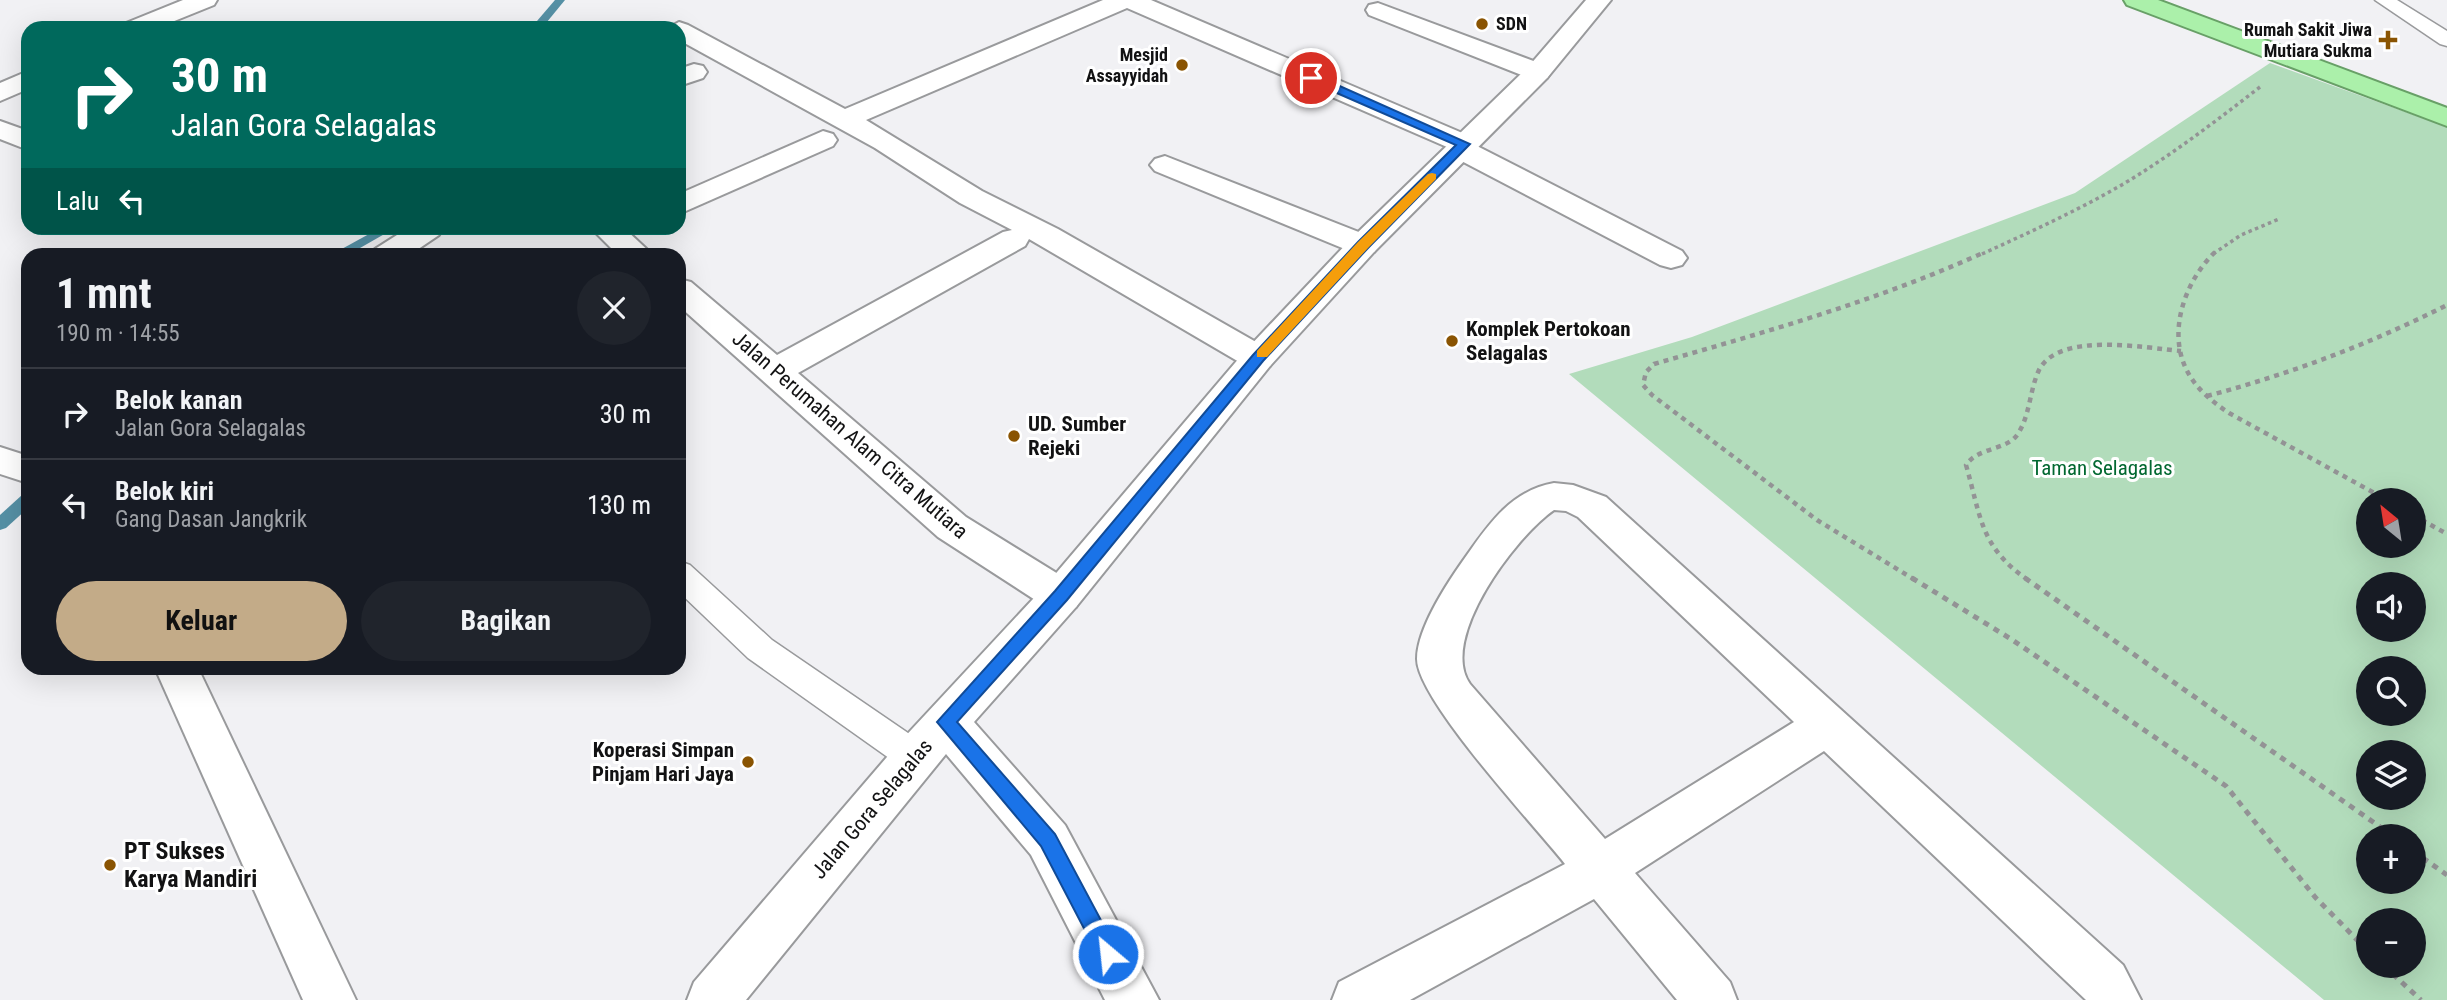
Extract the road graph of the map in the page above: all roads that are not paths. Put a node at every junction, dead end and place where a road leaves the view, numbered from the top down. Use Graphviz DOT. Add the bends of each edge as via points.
graph roads {
  1 [pos="205,0"];
  2 [pos="1124,0"];
  3 [pos="1130,0"];
  4 [pos="1599,0"];
  5 [pos="2136,0"];
  6 [pos="2193,0"];
  7 [pos="2384,0"];
  8 [pos="1378,10"];
  9 [pos="152,21"];
  10 [pos="686,34"];
  11 [pos="2447,40"];
  12 [pos="0,64"];
  13 [pos="21,71"];
  14 [pos="1538,72"];
  15 [pos="21,82"];
  16 [pos="2422,82"];
  17 [pos="0,93"];
  18 [pos="2447,118"];
  19 [pos="845,119"];
  20 [pos="0,129"];
  21 [pos="21,138"];
  22 [pos="823,140"];
  23 [pos="1462,146"];
  24 [pos="1165,165"];
  25 [pos="686,202"];
  26 [pos="418,235"];
  27 [pos="1014,239"];
  28 [pos="1363,245"];
  29 [pos="398,248"];
  30 [pos="1671,258"];
  31 [pos="686,295"];
  32 [pos="1258,358"];
  33 [pos="775,371"];
  34 [pos="686,580"];
  35 [pos="1061,596"];
  36 [pos="179,675"];
  37 [pos="946,722"];
  38 [pos="1827,725"];
  39 [pos="915,757"];
  40 [pos="1598,867"];
  41 [pos="330,1000"];
  42 [pos="713,1000"];
  43 [pos="1133,1000"];
  44 [pos="1358,1000"];
  45 [pos="1711,1000"];
  46 [pos="2115,1000"];
  1 -- 9 [label="street"];
  2 -- 19 [label="street"];
  3 -- 23 [label="street"];
  4 -- 14 [label="street, Jalan Gora Selagalas"];
  5 -- 18 [label="highway"];
  6 -- 16 [label="highway"];
  7 -- 11 [label="lane"];
  8 -- 14 [label="street"];
  10 -- 19 [label="street"];
  12 -- 13 [label="street"];
  14 -- 23 [label="street, Jalan Gora Selagalas"];
  15 -- 17 [label="street"];
  19 -- 32 [label="street" via="971,197"];
  20 -- 21 [label="street"];
  22 -- 25 [label="street"];
  23 -- 28 [label="street, Jalan Gora Selagalas"];
  23 -- 30 [label="street"];
  24 -- 28 [label="street"];
  26 -- 29 [label="street"];
  27 -- 33 [label="street"];
  28 -- 32 [label="street, Jalan Gora Selagalas"];
  31 -- 33 [label="street, Jalan Perumahan Alam Citra Mutiara"];
  32 -- 35 [label="street, Jalan Gora Selagalas"];
  33 -- 35 [label="street, Jalan Perumahan Alam Citra Mutiara" via="952,527"];
  34 -- 39 [label="lane" via="760,649"];
  35 -- 37 [label="street, Jalan Gora Selagalas"];
  36 -- 41 [label="street"];
  37 -- 39 [label="street, Jalan Gora Selagalas"];
  37 -- 43 [label="street" via="1048,840"];
  38 -- 40 [label="street"];
  38 -- 40 [label="street" via="1592,507 1561,496 1537,501 1480,565 1459,601 1441,640 1440,669 1454,697"];
  38 -- 46 [label="street" via="2105,983"];
  39 -- 42 [label="street, Jalan Gora Selagalas"];
  40 -- 44 [label="street" via="1582,880"];
  40 -- 45 [label="street"];
}
